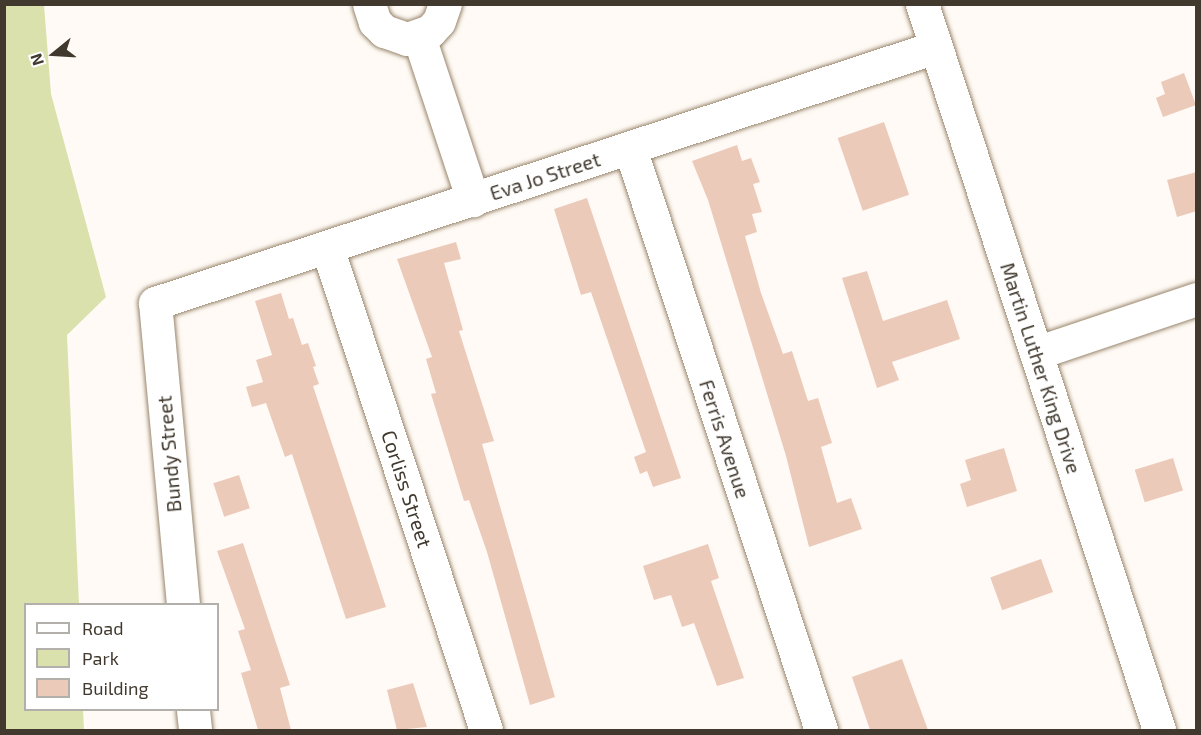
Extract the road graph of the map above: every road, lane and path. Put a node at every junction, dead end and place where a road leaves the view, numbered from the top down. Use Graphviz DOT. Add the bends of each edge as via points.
graph roads {
  1 [pos="369,4"];
  2 [pos="445,4"];
  3 [pos="922,4"];
  4 [pos="419,37"];
  5 [pos="936,46"];
  6 [pos="630,148"];
  7 [pos="473,200"];
  8 [pos="327,247"];
  9 [pos="1197,299"];
  10 [pos="154,303"];
  11 [pos="1036,353"];
  12 [pos="183,603"];
  13 [pos="194,711"];
  14 [pos="195,730"];
  15 [pos="486,730"];
  16 [pos="821,730"];
  17 [pos="1159,730"];
  1 -- 4 [label="street" via="375,22 384,31 407,39"];
  2 -- 4 [label="street" via="440,21"];
  3 -- 5 [label="street, Martin Luther King Drive"];
  4 -- 7 [label="street"];
  5 -- 6 [label="street, Eva Jo Street"];
  5 -- 11 [label="street, Martin Luther King Drive"];
  6 -- 7 [label="street, Eva Jo Street"];
  6 -- 16 [label="street, Ferris Avenue"];
  7 -- 8 [label="street, Eva Jo Street"];
  8 -- 10 [label="street, Eva Jo Street"];
  8 -- 15 [label="street, Corliss Street"];
  9 -- 11 [label="street"];
  10 -- 12 [label="street, Bundy Street"];
  11 -- 17 [label="street, Martin Luther King Drive"];
  13 -- 14 [label="street"];
}
